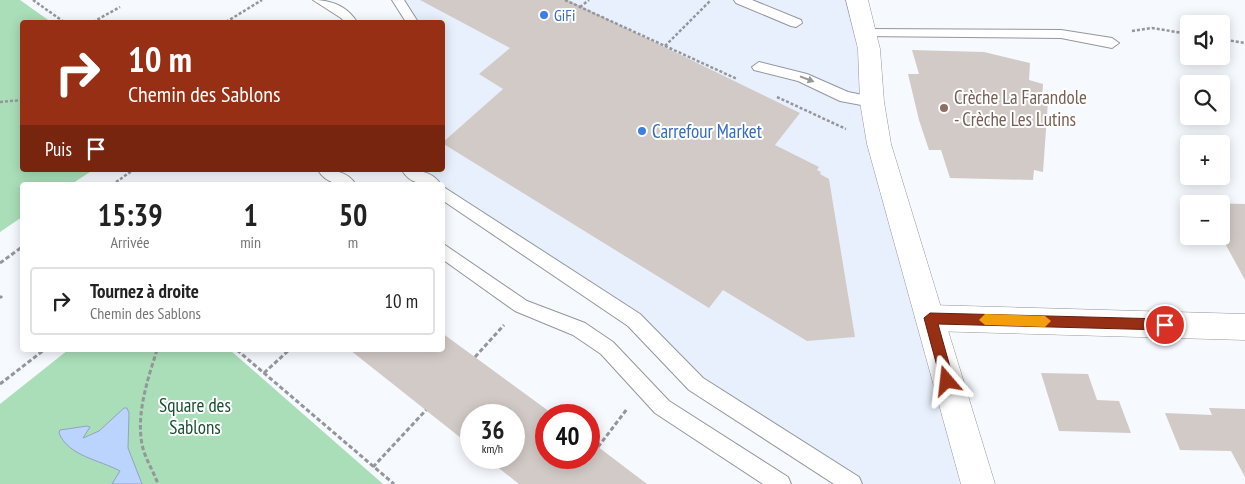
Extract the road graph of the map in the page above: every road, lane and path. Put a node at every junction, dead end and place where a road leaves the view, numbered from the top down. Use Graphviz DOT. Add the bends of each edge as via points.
graph roads {
  1 [pos="33,0"];
  2 [pos="262,0"];
  3 [pos="319,0"];
  4 [pos="398,0"];
  5 [pos="565,0"];
  6 [pos="589,0"];
  7 [pos="712,0"];
  8 [pos="740,0"];
  9 [pos="857,0"];
  10 [pos="120,7"];
  11 [pos="580,7"];
  12 [pos="61,20"];
  13 [pos="96,20"];
  14 [pos="229,20"];
  15 [pos="349,20"];
  16 [pos="411,20"];
  17 [pos="796,23"];
  18 [pos="865,33"];
  19 [pos="1180,33"];
  20 [pos="1230,40"];
  21 [pos="1112,43"];
  22 [pos="1245,43"];
  23 [pos="665,46"];
  24 [pos="759,67"];
  25 [pos="745,82"];
  26 [pos="771,94"];
  27 [pos="20,100"];
  28 [pos="0,102"];
  29 [pos="872,102"];
  30 [pos="879,144"];
  31 [pos="130,172"];
  32 [pos="329,172"];
  33 [pos="413,172"];
  34 [pos="116,182"];
  35 [pos="344,182"];
  36 [pos="428,182"];
  37 [pos="445,194"];
  38 [pos="20,248"];
  39 [pos="445,252"];
  40 [pos="0,262"];
  41 [pos="521,306"];
  42 [pos="930,318"];
  43 [pos="1245,327"];
  44 [pos="41,352"];
  45 [pos="156,352"];
  46 [pos="239,352"];
  47 [pos="287,352"];
  48 [pos="476,357"];
  49 [pos="264,373"];
  50 [pos="0,384"];
  51 [pos="644,387"];
  52 [pos="426,410"];
  53 [pos="600,444"];
  54 [pos="373,466"];
  55 [pos="158,484"];
  56 [pos="394,484"];
  57 [pos="781,484"];
  58 [pos="852,484"];
  59 [pos="978,484"];
  1 -- 12 [label="path"];
  2 -- 14 [label="path"];
  3 -- 15 [label="lane" via="346,15"];
  4 -- 16 [label="lane"];
  5 -- 11 [label="path"];
  6 -- 11 [label="path"];
  7 -- 23 [label="path"];
  8 -- 17 [label="lane"];
  9 -- 18 [label="street"];
  10 -- 13 [label="path"];
  11 -- 23 [label="path"];
  18 -- 21 [label="lane" via="1061,34"];
  18 -- 29 [label="street"];
  19 -- 21 [label="path" via="1152,28 1132,30"];
  20 -- 22 [label="path"];
  23 -- 25 [label="path"];
  24 -- 29 [label="lane, one-way" via="802,77 845,97"];
  26 -- 30 [label="path"];
  27 -- 28 [label="path"];
  29 -- 30 [label="street"];
  30 -- 42 [label="street"];
  31 -- 34 [label="path"];
  32 -- 35 [label="lane"];
  33 -- 36 [label="lane"];
  37 -- 58 [label="lane" via="634,320 696,384"];
  38 -- 40 [label="path"];
  39 -- 41 [label="lane"];
  41 -- 48 [label="path"];
  41 -- 51 [label="lane" via="579,329 607,348"];
  42 -- 43 [label="street"];
  42 -- 59 [label="street"];
  44 -- 50 [label="path"];
  45 -- 55 [label="path" via="145,383 142,421 143,451"];
  46 -- 49 [label="path"];
  47 -- 49 [label="path"];
  49 -- 54 [label="path"];
  51 -- 53 [label="path"];
  51 -- 57 [label="lane" via="662,407"];
  52 -- 54 [label="path"];
  54 -- 56 [label="path"];
}
